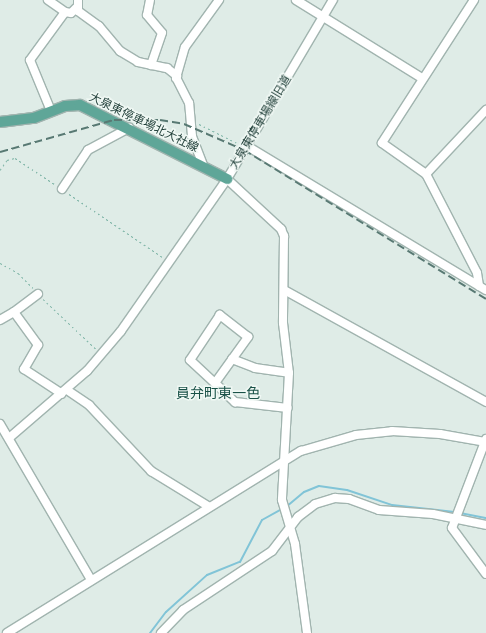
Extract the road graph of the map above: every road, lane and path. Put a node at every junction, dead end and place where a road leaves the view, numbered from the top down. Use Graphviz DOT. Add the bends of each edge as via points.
graph roads {
  1 [pos="48,0"];
  2 [pos="149,0"];
  3 [pos="219,0"];
  4 [pos="296,0"];
  5 [pos="333,0"];
  6 [pos="474,0"];
  7 [pos="77,4"];
  8 [pos="65,12"];
  9 [pos="324,16"];
  10 [pos="151,65"];
  11 [pos="177,76"];
  12 [pos="422,78"];
  13 [pos="486,110"];
  14 [pos="51,111"];
  15 [pos="0,122"];
  16 [pos="191,122"];
  17 [pos="129,128"];
  18 [pos="246,147"];
  19 [pos="203,165"];
  20 [pos="0,170"];
  21 [pos="426,174"];
  22 [pos="227,179"];
  23 [pos="62,189"];
  24 [pos="169,262"];
  25 [pos="0,263"];
  26 [pos="482,288"];
  27 [pos="286,291"];
  28 [pos="38,294"];
  29 [pos="14,312"];
  30 [pos="0,320"];
  31 [pos="102,354"];
  32 [pos="232,359"];
  33 [pos="289,373"];
  34 [pos="215,384"];
  35 [pos="64,392"];
  36 [pos="486,402"];
  37 [pos="288,408"];
  38 [pos="0,424"];
  39 [pos="9,438"];
  40 [pos="485,441"];
  41 [pos="284,459"];
  42 [pos="208,506"];
  43 [pos="456,518"];
  44 [pos="486,525"];
  45 [pos="292,526"];
  46 [pos="486,574"];
  47 [pos="91,580"];
  48 [pos="7,633"];
  49 [pos="161,633"];
  50 [pos="307,633"];
  1 -- 8 [label="street"];
  2 -- 10 [label="street" via="147,15 162,33"];
  3 -- 11 [label="street" via="185,47"];
  4 -- 9 [label="street"];
  5 -- 9 [label="street, 大泉東停車場線旧道"];
  6 -- 12 [label="street"];
  7 -- 8 [label="street" via="71,13"];
  7 -- 10 [label="street" via="120,51"];
  8 -- 14 [label="street" via="30,60"];
  9 -- 12 [label="street"];
  9 -- 18 [label="street, 大泉東停車場線旧道"];
  10 -- 11 [label="street" via="167,68"];
  11 -- 16 [label="street" via="189,103"];
  12 -- 21 [label="street" via="382,143"];
  13 -- 21 [label="street"];
  14 -- 15 [label="main road, 大泉東停車場北大社線" via="34,118"];
  14 -- 17 [label="main road, 大泉東停車場北大社線" via="80,105"];
  16 -- 18 [label="path"];
  16 -- 19 [label="street"];
  17 -- 19 [label="main road, 大泉東停車場北大社線"];
  17 -- 23 [label="street" via="88,150"];
  18 -- 22 [label="street, 大泉東停車場線旧道"];
  18 -- 26 [label="street"];
  19 -- 22 [label="main road, 大泉東停車場北大社線"];
  20 -- 23 [label="path" via="7,160 15,158"];
  21 -- 26 [label="street" via="477,273"];
  22 -- 24 [label="street"];
  22 -- 27 [label="street, 大泉東停車場線旧道" via="282,231"];
  23 -- 24 [label="path"];
  24 -- 31 [label="street"];
  25 -- 28 [label="path" via="21,275"];
  27 -- 33 [label="street, 大泉東停車場線旧道" via="284,323"];
  27 -- 36 [label="street"];
  28 -- 29 [label="street"];
  28 -- 31 [label="path"];
  29 -- 30 [label="street"];
  29 -- 35 [label="street" via="38,345 24,369"];
  31 -- 35 [label="street"];
  32 -- 33 [label="street" via="254,368"];
  32 -- 34 [label="street"];
  32 -- 34 [label="street" via="248,337 220,315 190,360"];
  33 -- 37 [label="street, 大泉東停車場線旧道"];
  34 -- 37 [label="street" via="235,402"];
  35 -- 39 [label="street"];
  35 -- 42 [label="street" via="89,405 151,471"];
  37 -- 41 [label="street, 大泉東停車場線旧道"];
  38 -- 39 [label="street"];
  39 -- 47 [label="street"];
  40 -- 41 [label="street" via="440,434 392,431 326,443"];
  40 -- 43 [label="street"];
  41 -- 42 [label="street"];
  41 -- 45 [label="street, 大泉東停車場線旧道" via="283,505"];
  42 -- 47 [label="street"];
  43 -- 44 [label="street"];
  43 -- 45 [label="street" via="385,511 335,498 304,511"];
  43 -- 46 [label="street" via="454,534"];
  45 -- 49 [label="street" via="272,552 183,610"];
  45 -- 50 [label="street"];
  47 -- 48 [label="street"];
}
